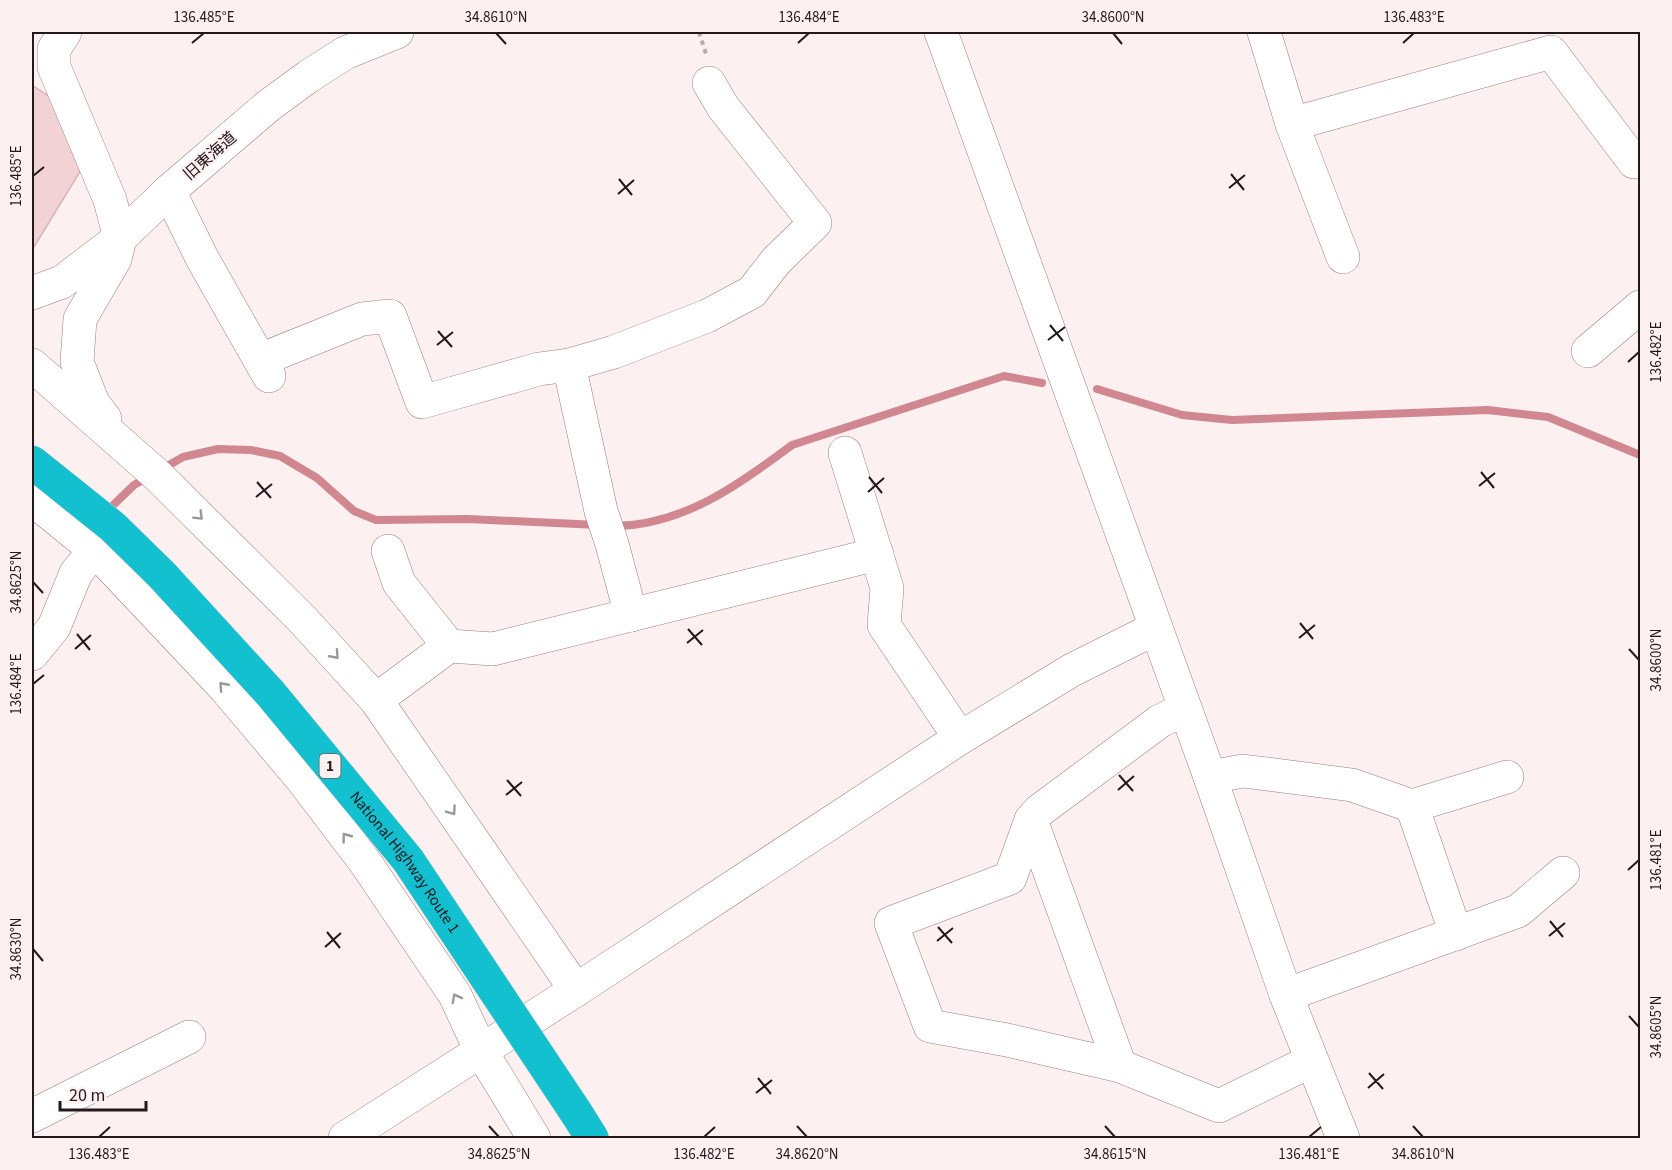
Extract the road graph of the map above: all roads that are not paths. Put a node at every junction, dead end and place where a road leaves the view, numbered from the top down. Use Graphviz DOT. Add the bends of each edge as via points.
graph roads {
  1 [pos="65,32"];
  2 [pos="397,32"];
  3 [pos="941,32"];
  4 [pos="1264,32"];
  5 [pos="710,83"];
  6 [pos="1293,124"];
  7 [pos="1634,162"];
  8 [pos="169,191"];
  9 [pos="120,238"];
  10 [pos="1343,257"];
  11 [pos="32,293"];
  12 [pos="1641,307"];
  13 [pos="1588,351"];
  14 [pos="32,365"];
  15 [pos="569,365"];
  16 [pos="845,453"];
  17 [pos="140,459"];
  18 [pos="32,462"];
  19 [pos="32,499"];
  20 [pos="95,550"];
  21 [pos="388,551"];
  22 [pos="877,554"];
  23 [pos="631,615"];
  24 [pos="1156,628"];
  25 [pos="449,646"];
  26 [pos="32,654"];
  27 [pos="376,700"];
  28 [pos="1185,710"];
  29 [pos="960,738"];
  30 [pos="1210,777"];
  31 [pos="1507,777"];
  32 [pos="1412,806"];
  33 [pos="1031,820"];
  34 [pos="1563,873"];
  35 [pos="1456,934"];
  36 [pos="576,990"];
  37 [pos="1286,995"];
  38 [pos="189,1037"];
  39 [pos="481,1051"];
  40 [pos="1311,1061"];
  41 [pos="1120,1066"];
  42 [pos="32,1116"];
  43 [pos="585,1126"];
  44 [pos="345,1138"];
  45 [pos="534,1138"];
  46 [pos="1343,1138"];
  1 -- 9 [label="street" via="54,49 54,67 110,200"];
  2 -- 8 [label="street, 旧東海道" via="345,53 309,76"];
  3 -- 24 [label="street"];
  4 -- 6 [label="street"];
  5 -- 15 [label="street" via="723,106 815,223 776,261 753,292 664,334"];
  6 -- 7 [label="street" via="1551,52"];
  6 -- 10 [label="street"];
  8 -- 9 [label="street, 旧東海道"];
  8 -- 15 [label="street" via="264,368 362,319 390,316 422,402 538,369"];
  9 -- 11 [label="street, 旧東海道" via="62,282"];
  9 -- 17 [label="street" via="115,259 80,319 77,362 93,403"];
  12 -- 13 [label="street"];
  14 -- 17 [label="street"];
  15 -- 23 [label="street" via="601,511"];
  16 -- 22 [label="street"];
  17 -- 27 [label="street, one-way" via="302,619"];
  18 -- 43 [label="highway, National Highway Route 1 / 1, bridge" via="113,527 271,694 408,860"];
  19 -- 20 [label="street"];
  20 -- 26 [label="street" via="76,573 54,627"];
  39 -- 20 [label="street, one-way" via="454,995 365,862 301,778 225,688"];
  21 -- 25 [label="street" via="399,583"];
  22 -- 23 [label="street"];
  22 -- 29 [label="street" via="887,588 884,625"];
  23 -- 25 [label="street" via="493,649"];
  24 -- 28 [label="street"];
  24 -- 29 [label="street" via="1072,670"];
  25 -- 27 [label="street"];
  27 -- 36 [label="street, one-way"];
  28 -- 30 [label="street"];
  28 -- 33 [label="street" via="1151,727"];
  29 -- 36 [label="street"];
  30 -- 32 [label="street" via="1244,771 1352,786"];
  30 -- 37 [label="street"];
  31 -- 32 [label="street"];
  32 -- 35 [label="street"];
  33 -- 41 [label="street"];
  33 -- 41 [label="street" via="1010,878 891,923 930,1026"];
  34 -- 35 [label="street" via="1518,911"];
  35 -- 37 [label="street"];
  36 -- 39 [label="street"];
  37 -- 40 [label="street"];
  38 -- 42 [label="street"];
  39 -- 44 [label="street"];
  39 -- 45 [label="street"];
  40 -- 41 [label="street" via="1219,1106"];
  40 -- 46 [label="street"];
}
